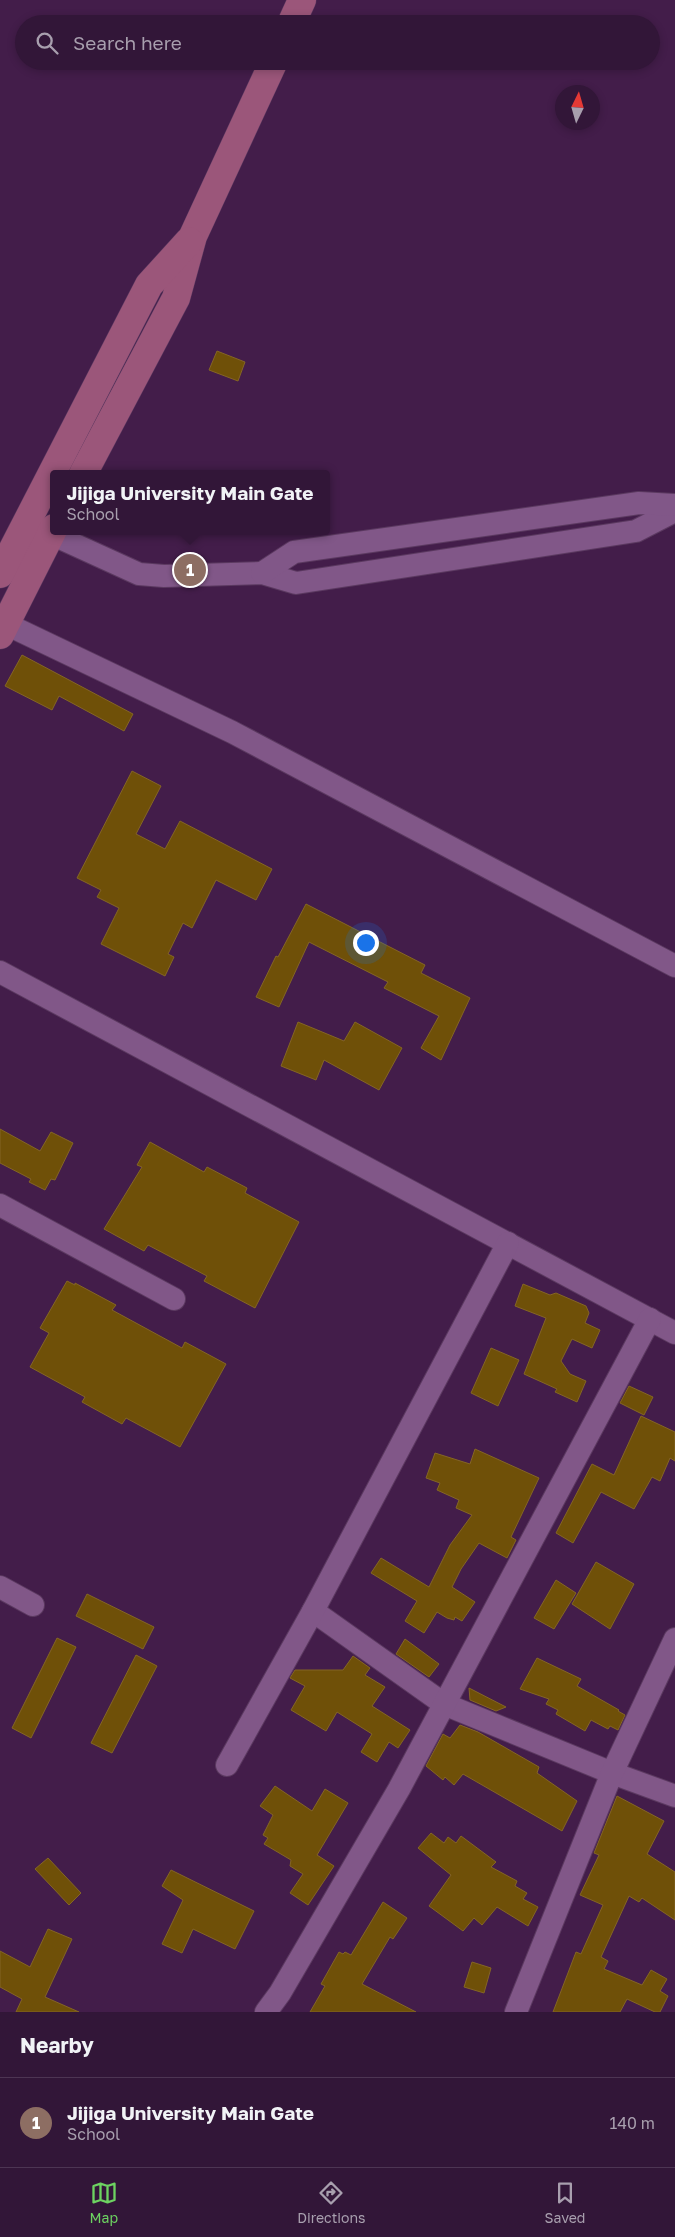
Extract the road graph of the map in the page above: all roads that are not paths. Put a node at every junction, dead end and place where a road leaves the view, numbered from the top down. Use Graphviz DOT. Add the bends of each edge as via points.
graph roads {
  1 [pos="302,0"];
  2 [pos="295,15"];
  3 [pos="270,70"];
  4 [pos="193,236"];
  5 [pos="52,470"];
  6 [pos="85,470"];
  7 [pos="50,474"];
  8 [pos="675,505"];
  9 [pos="675,511"];
  10 [pos="25,522"];
  11 [pos="50,530"];
  12 [pos="50,535"];
  13 [pos="60,535"];
  14 [pos="262,573"];
  15 [pos="0,574"];
  16 [pos="3,630"];
  17 [pos="675,966"];
  18 [pos="0,972"];
  19 [pos="0,1205"];
  20 [pos="508,1243"];
  21 [pos="174,1299"];
  22 [pos="650,1319"];
  23 [pos="675,1333"];
  24 [pos="0,1588"];
  25 [pos="33,1605"];
  26 [pos="313,1611"];
  27 [pos="675,1639"];
  28 [pos="444,1704"];
  29 [pos="227,1765"];
  30 [pos="612,1773"];
  31 [pos="675,1796"];
  32 [pos="266,2012"];
  33 [pos="516,2012"];
  1 -- 2 [label="main road"];
  3 -- 4 [label="main road"];
  4 -- 5 [label="main road" via="149,285"];
  4 -- 6 [label="main road" via="176,298"];
  7 -- 10 [label="main road"];
  8 -- 14 [label="street" via="639,503 294,552"];
  9 -- 14 [label="street" via="636,531 296,583"];
  10 -- 11 [label="street"];
  10 -- 15 [label="main road"];
  12 -- 16 [label="main road"];
  13 -- 14 [label="street" via="139,574"];
  16 -- 17 [label="street" via="232,732"];
  18 -- 20 [label="street"];
  19 -- 21 [label="street"];
  20 -- 22 [label="street"];
  20 -- 26 [label="street"];
  22 -- 23 [label="street"];
  22 -- 28 [label="street"];
  24 -- 25 [label="street"];
  26 -- 28 [label="street"];
  26 -- 29 [label="street"];
  27 -- 30 [label="street"];
  28 -- 30 [label="street"];
  28 -- 32 [label="street" via="394,1798"];
  30 -- 31 [label="street"];
  30 -- 33 [label="street"];
}
